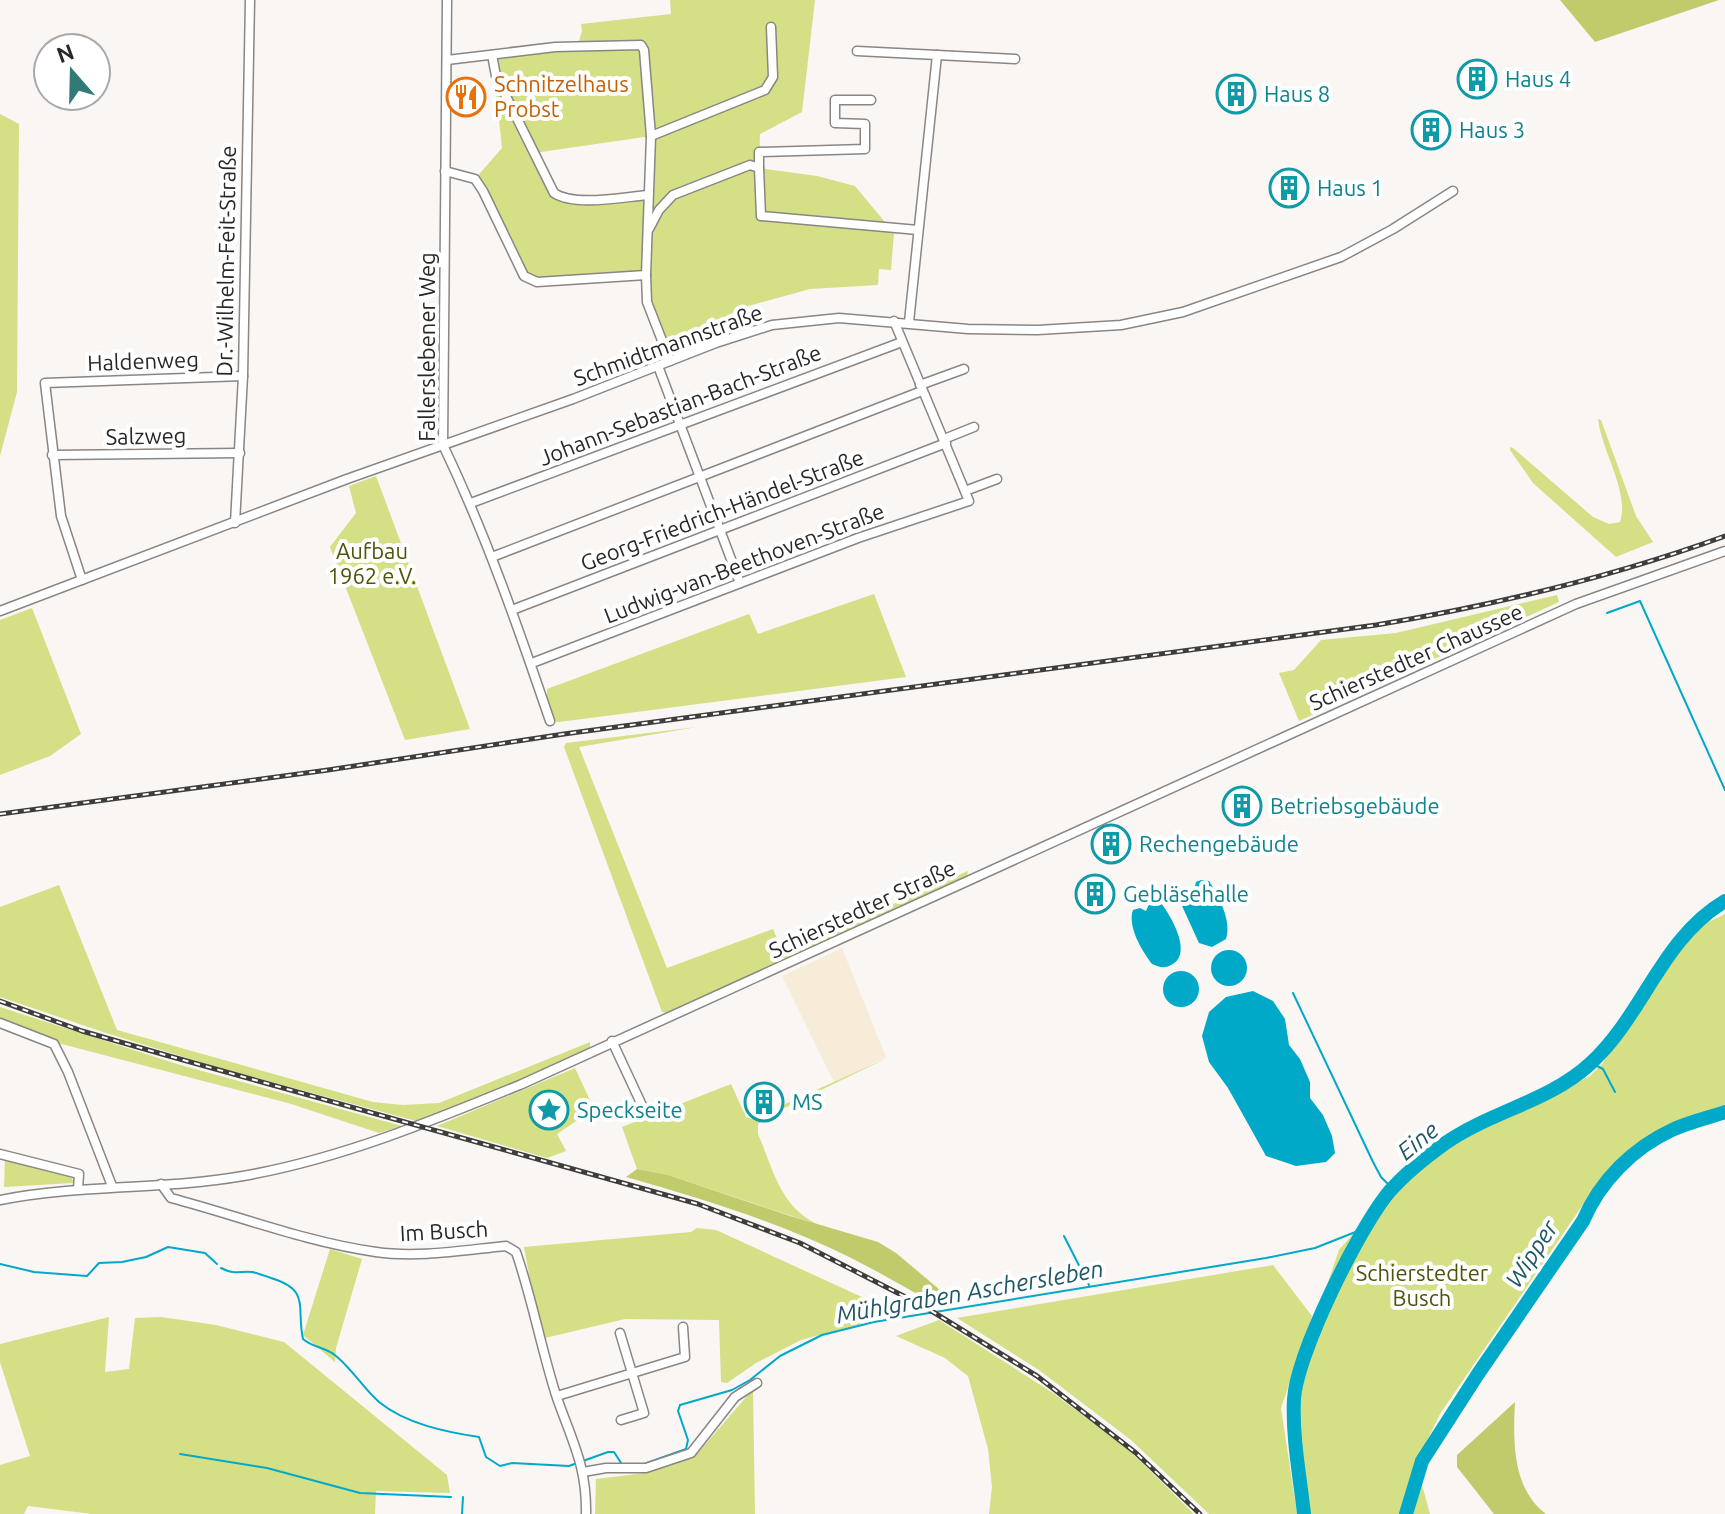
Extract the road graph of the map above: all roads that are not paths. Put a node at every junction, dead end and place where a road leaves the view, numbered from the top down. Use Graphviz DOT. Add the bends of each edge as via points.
graph roads {
  1 [pos="250,0"];
  2 [pos="447,0"];
  3 [pos="771,27"];
  4 [pos="857,51"];
  5 [pos="492,55"];
  6 [pos="937,55"];
  7 [pos="1015,59"];
  8 [pos="447,60"];
  9 [pos="871,100"];
  10 [pos="651,136"];
  11 [pos="759,168"];
  12 [pos="445,171"];
  13 [pos="1453,191"];
  14 [pos="648,195"];
  15 [pos="918,230"];
  16 [pos="647,233"];
  17 [pos="646,275"];
  18 [pos="894,321"];
  19 [pos="909,322"];
  20 [pos="902,342"];
  21 [pos="670,361"];
  22 [pos="658,366"];
  23 [pos="964,369"];
  24 [pos="243,376"];
  25 [pos="921,388"];
  26 [pos="680,424"];
  27 [pos="974,427"];
  28 [pos="945,441"];
  29 [pos="443,445"];
  30 [pos="240,453"];
  31 [pos="52,455"];
  32 [pos="701,477"];
  33 [pos="997,479"];
  34 [pos="965,491"];
  35 [pos="471,503"];
  36 [pos="235,523"];
  37 [pos="720,529"];
  38 [pos="1725,551"];
  39 [pos="492,557"];
  40 [pos="82,580"];
  41 [pos="740,583"];
  42 [pos="512,610"];
  43 [pos="0,611"];
  44 [pos="532,663"];
  45 [pos="550,721"];
  46 [pos="1126,808"];
  47 [pos="0,1023"];
  48 [pos="612,1041"];
  49 [pos="646,1114"];
  50 [pos="0,1154"];
  51 [pos="161,1184"];
  52 [pos="112,1186"];
  53 [pos="78,1189"];
  54 [pos="0,1200"];
  55 [pos="683,1327"];
  56 [pos="620,1333"];
  57 [pos="632,1373"];
  58 [pos="757,1383"];
  59 [pos="557,1396"];
  60 [pos="621,1420"];
  61 [pos="581,1466"];
  62 [pos="586,1514"];
  1 -- 24 [label="street, Dr.-Wilhelm-Feit-Straße"];
  2 -- 8 [label="street, Fallerslebener Weg"];
  3 -- 10 [label="street" via="773,77 765,90"];
  4 -- 6 [label="street"];
  5 -- 8 [label="street"];
  5 -- 10 [label="street" via="641,45"];
  5 -- 14 [label="street" via="496,76 554,193 585,199"];
  6 -- 7 [label="street"];
  6 -- 15 [label="street"];
  8 -- 12 [label="street, Fallerslebener Weg"];
  9 -- 11 [label="street" via="835,100 835,123 865,124 865,149 759,152"];
  10 -- 14 [label="street"];
  11 -- 15 [label="street" via="761,216"];
  11 -- 16 [label="street" via="750,165 673,195"];
  12 -- 17 [label="street" via="475,179 524,276 537,282"];
  12 -- 29 [label="street, Fallerslebener Weg"];
  13 -- 19 [label="street, Schmidtmannstraße" via="1341,257 1183,312 1121,325 1038,330"];
  14 -- 16 [label="street"];
  15 -- 19 [label="street"];
  16 -- 17 [label="street"];
  17 -- 21 [label="street" via="647,302"];
  18 -- 19 [label="street, Schmidtmannstraße"];
  18 -- 20 [label="street"];
  18 -- 21 [label="street, Schmidtmannstraße" via="839,318 772,325"];
  20 -- 25 [label="street"];
  20 -- 26 [label="street, Johann-Sebastian-Bach-Straße"];
  21 -- 22 [label="street, Schmidtmannstraße"];
  22 -- 26 [label="street"];
  22 -- 29 [label="street, Schmidtmannstraße"];
  23 -- 25 [label="street"];
  24 -- 30 [label="street, Dr.-Wilhelm-Feit-Straße"];
  24 -- 31 [label="street, Haldenweg" via="45,383"];
  25 -- 28 [label="street"];
  25 -- 32 [label="street"];
  26 -- 32 [label="street"];
  26 -- 35 [label="street, Johann-Sebastian-Bach-Straße"];
  27 -- 28 [label="street, Georg-Friedrich-Händel-Straße"];
  28 -- 34 [label="street"];
  28 -- 37 [label="street, Georg-Friedrich-Händel-Straße"];
  29 -- 35 [label="street, Fallerslebener Weg"];
  29 -- 36 [label="street, Schmidtmannstraße"];
  30 -- 31 [label="street, Salzweg"];
  30 -- 36 [label="street, Dr.-Wilhelm-Feit-Straße"];
  31 -- 40 [label="street" via="61,516"];
  32 -- 37 [label="street"];
  32 -- 39 [label="street"];
  33 -- 34 [label="street"];
  34 -- 41 [label="street, Ludwig-van-Beethoven-Straße" via="969,501"];
  35 -- 39 [label="street, Fallerslebener Weg"];
  36 -- 40 [label="street, Schmidtmannstraße"];
  37 -- 41 [label="street"];
  37 -- 42 [label="street, Georg-Friedrich-Händel-Straße"];
  38 -- 46 [label="street, Schierstedter Chaussee" via="1576,604"];
  39 -- 42 [label="street, Fallerslebener Weg"];
  40 -- 43 [label="street, Schmidtmannstraße"];
  41 -- 44 [label="street, Ludwig-van-Beethoven-Straße"];
  42 -- 44 [label="street, Fallerslebener Weg"];
  44 -- 45 [label="street, Fallerslebener Weg"];
  46 -- 48 [label="street, Schierstedter Straße"];
  47 -- 52 [label="street" via="54,1044"];
  48 -- 49 [label="street"];
  48 -- 51 [label="street, Schierstedter Straße" via="451,1113 338,1152 240,1176"];
  50 -- 53 [label="street" via="79,1174"];
  51 -- 52 [label="street, Schierstedter Straße"];
  51 -- 59 [label="street, Im Busch" via="171,1198 377,1252 506,1246 516,1252"];
  52 -- 53 [label="street, Schierstedter Straße"];
  53 -- 54 [label="street, Schierstedter Straße"];
  55 -- 57 [label="street" via="685,1357"];
  56 -- 57 [label="street"];
  57 -- 59 [label="street"];
  57 -- 60 [label="street" via="644,1413"];
  58 -- 61 [label="street" via="735,1397 691,1453 646,1468"];
  59 -- 61 [label="street, Im Busch"];
  61 -- 62 [label="street, Im Busch"];
}
